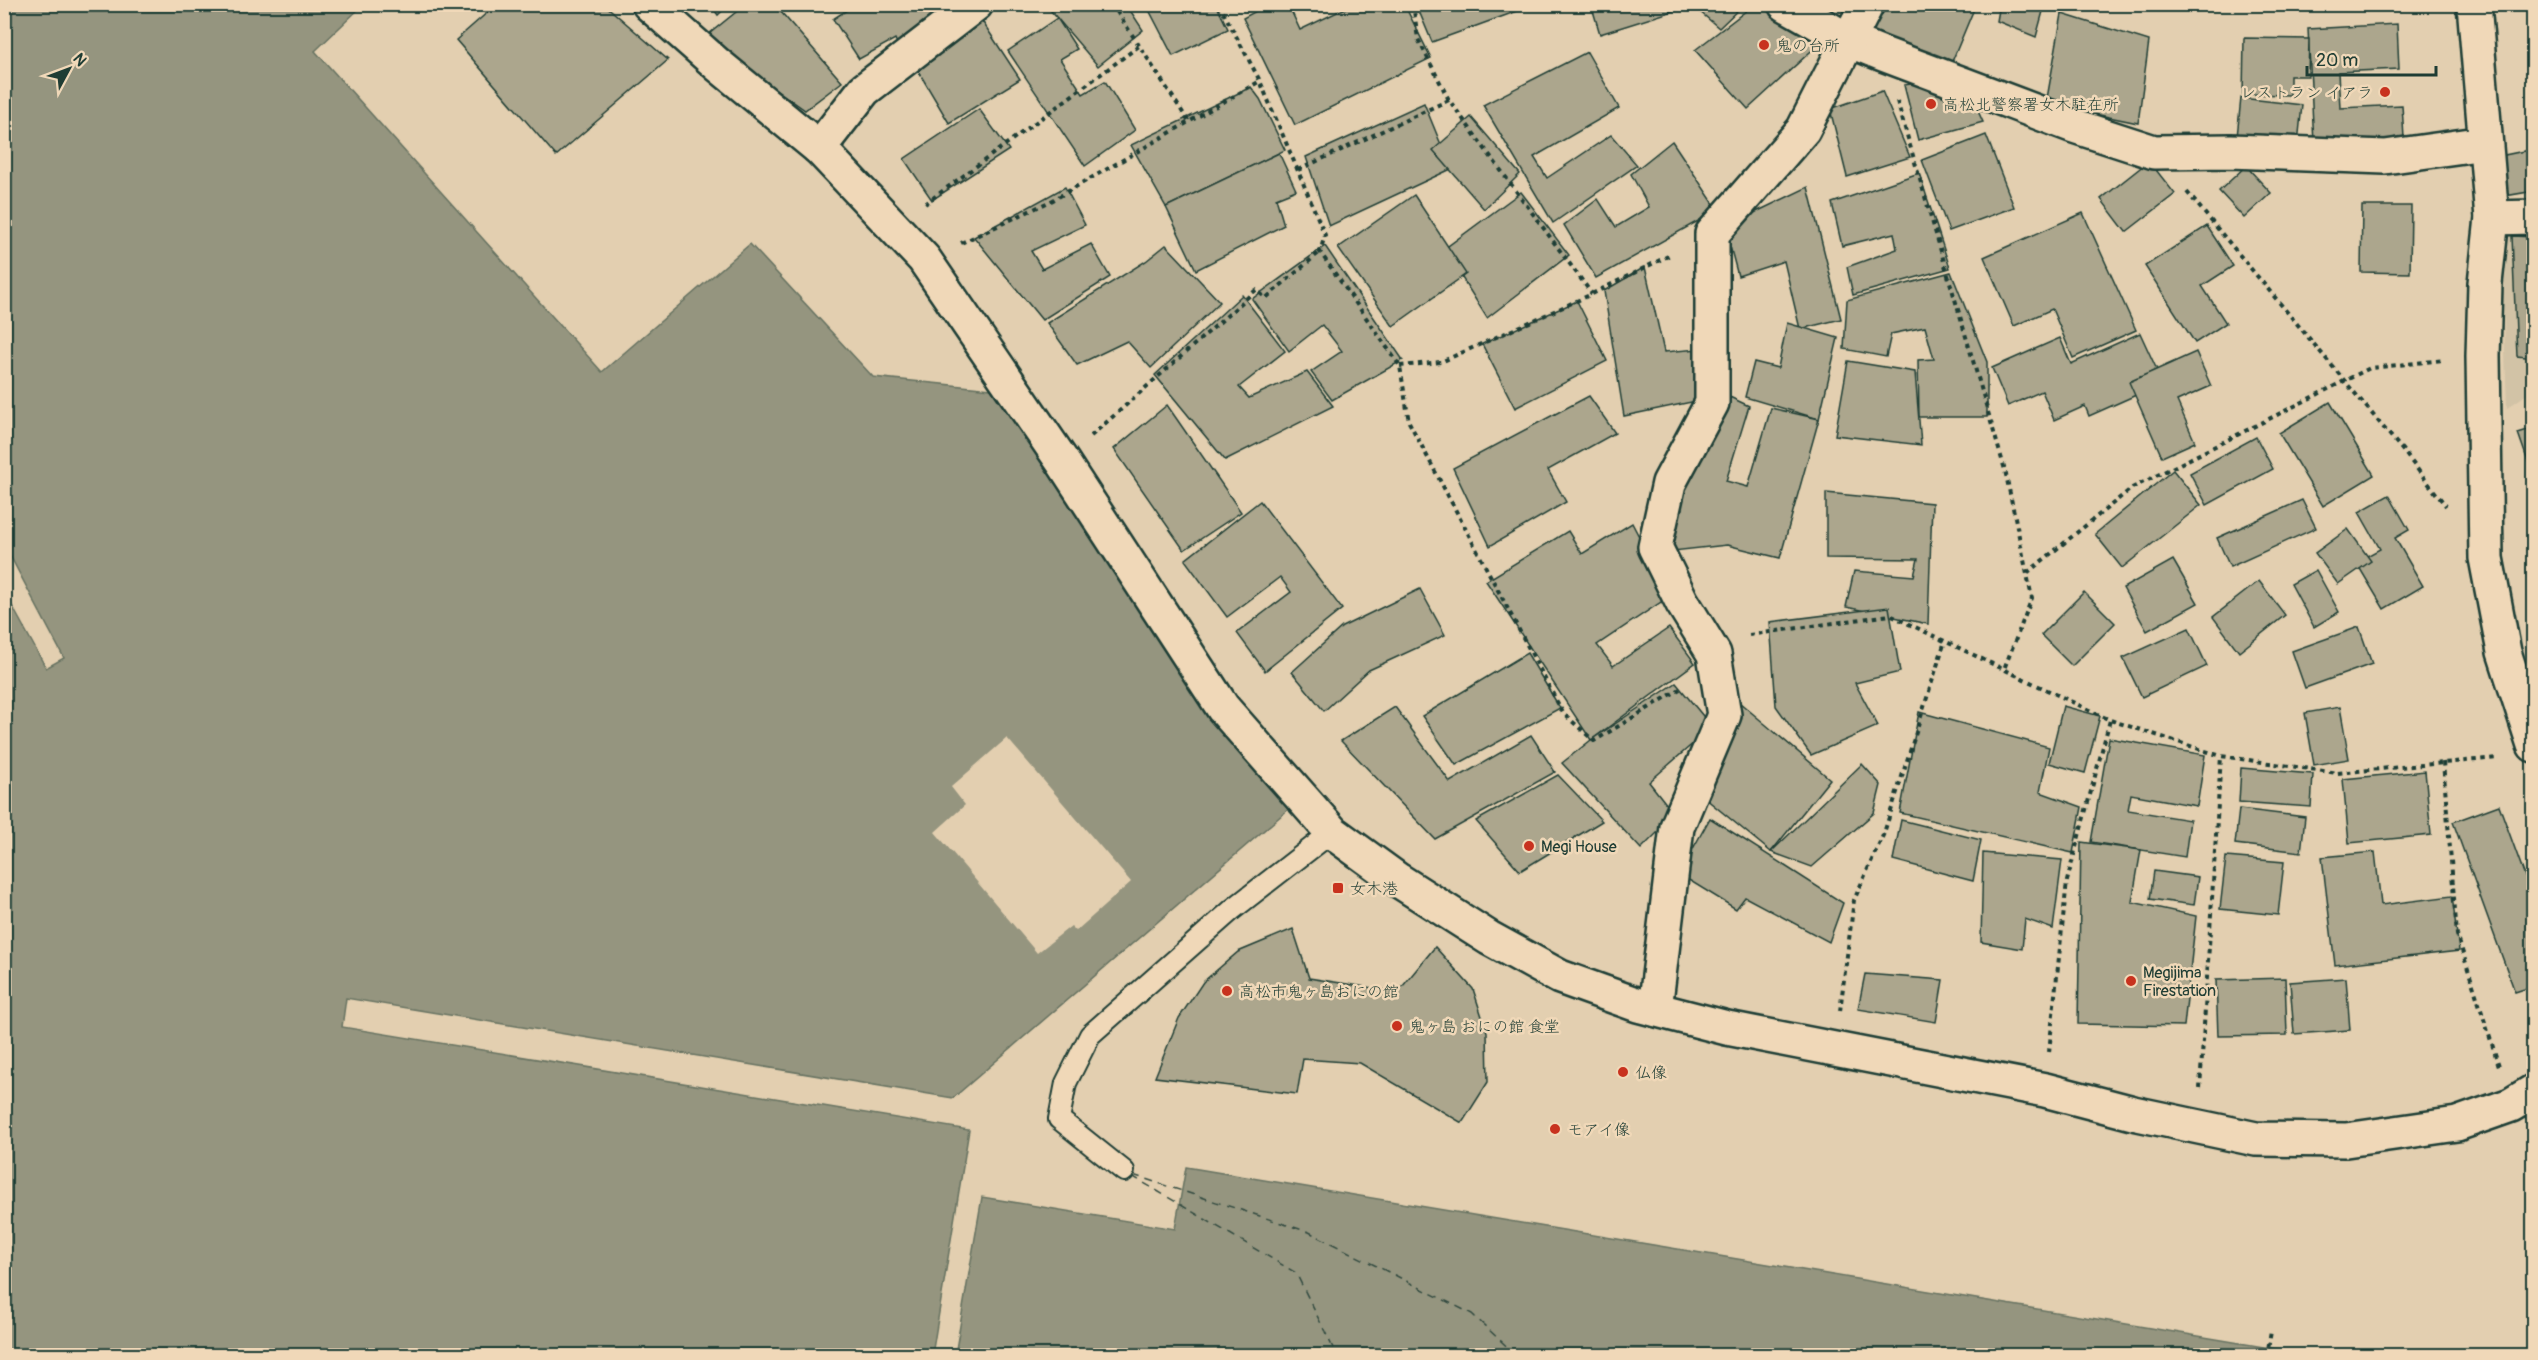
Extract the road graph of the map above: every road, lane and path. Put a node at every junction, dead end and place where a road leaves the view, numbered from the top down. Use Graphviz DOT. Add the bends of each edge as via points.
graph roads {
  1 [pos="649,4"];
  2 [pos="976,4"];
  3 [pos="1112,4"];
  4 [pos="1219,4"];
  5 [pos="1413,4"];
  6 [pos="1785,4"];
  7 [pos="1867,4"];
  8 [pos="2474,4"];
  9 [pos="1848,40"];
  10 [pos="1139,46"];
  11 [pos="1883,54"];
  12 [pos="1260,81"];
  13 [pos="1449,100"];
  14 [pos="1189,122"];
  15 [pos="2485,143"];
  16 [pos="819,148"];
  17 [pos="2154,152"];
  18 [pos="1298,170"];
  19 [pos="2492,218"];
  20 [pos="2534,218"];
  21 [pos="894,227"];
  22 [pos="1712,234"];
  23 [pos="1320,252"];
  24 [pos="924,260"];
  25 [pos="1593,294"];
  26 [pos="2483,356"];
  27 [pos="1400,366"];
  28 [pos="2344,381"];
  29 [pos="1062,461"];
  30 [pos="2486,558"];
  31 [pos="2027,573"];
  32 [pos="1945,641"];
  33 [pos="1715,661"];
  34 [pos="2004,669"];
  35 [pos="2110,720"];
  36 [pos="2534,745"];
  37 [pos="2221,756"];
  38 [pos="2500,758"];
  39 [pos="2443,762"];
  40 [pos="1332,832"];
  41 [pos="1655,1009"];
  42 [pos="1836,1048"];
  43 [pos="2045,1090"];
  44 [pos="2522,1098"];
  45 [pos="2198,1127"];
  46 [pos="1124,1172"];
  47 [pos="2271,1330"];
  48 [pos="2267,1356"];
  1 -- 16 [label="street"];
  2 -- 16 [label="street" via="864,90"];
  3 -- 10 [label="path"];
  4 -- 12 [label="path"];
  5 -- 13 [label="path" via="1418,39"];
  6 -- 9 [label="street"];
  7 -- 9 [label="street"];
  8 -- 15 [label="street"];
  9 -- 11 [label="street"];
  9 -- 22 [label="street" via="1803,130"];
  10 -- 14 [label="path"];
  10 -- 21 [label="path"];
  11 -- 17 [label="street"];
  11 -- 31 [label="path" via="2005,470"];
  12 -- 14 [label="path"];
  12 -- 18 [label="path"];
  13 -- 18 [label="path"];
  13 -- 25 [label="path"];
  14 -- 24 [label="path" via="1053,200"];
  15 -- 17 [label="street" via="2385,157"];
  15 -- 19 [label="street"];
  16 -- 21 [label="street"];
  17 -- 28 [label="path"];
  18 -- 23 [label="path" via="1325,235"];
  19 -- 20 [label="street"];
  19 -- 26 [label="street"];
  21 -- 24 [label="street"];
  22 -- 25 [label="path"];
  22 -- 33 [label="street" via="1712,403 1669,483 1655,547"];
  23 -- 27 [label="path"];
  23 -- 29 [label="path" via="1266,298 1256,290"];
  24 -- 29 [label="street"];
  25 -- 27 [label="path" via="1441,362"];
  26 -- 28 [label="path" via="2370,368"];
  26 -- 30 [label="street"];
  27 -- 33 [label="path" via="1409,422 1563,713 1594,741"];
  28 -- 30 [label="path"];
  28 -- 31 [label="path" via="2132,488"];
  29 -- 40 [label="street" via="1223,708"];
  30 -- 36 [label="street" via="2504,652"];
  31 -- 34 [label="path" via="2032,598"];
  32 -- 33 [label="path" via="1890,615 1753,632"];
  32 -- 34 [label="path"];
  32 -- 42 [label="path" via="1884,832 1854,900"];
  33 -- 41 [label="street" via="1724,715 1677,827"];
  34 -- 35 [label="path"];
  35 -- 37 [label="path"];
  35 -- 43 [label="path" via="2067,881"];
  37 -- 39 [label="path" via="2337,773"];
  37 -- 45 [label="path"];
  38 -- 39 [label="path"];
  39 -- 44 [label="path" via="2457,935"];
  40 -- 41 [label="street" via="1489,938 1550,971"];
  40 -- 46 [label="lane" via="1233,909 1090,1035 1066,1083 1059,1119"];
  41 -- 42 [label="street" via="1727,1028"];
  42 -- 43 [label="street"];
  43 -- 45 [label="street"];
  44 -- 45 [label="street" via="2457,1124 2346,1140 2256,1138"];
  47 -- 48 [label="path"];
}
